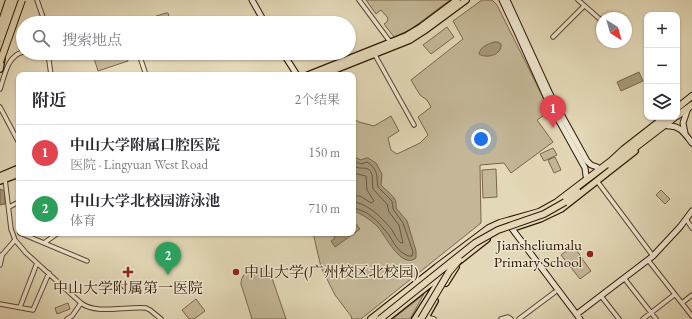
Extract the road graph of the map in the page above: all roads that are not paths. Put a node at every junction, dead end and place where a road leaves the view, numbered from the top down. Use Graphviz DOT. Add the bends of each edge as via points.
graph roads {
  1 [pos="37,0"];
  2 [pos="252,0"];
  3 [pos="359,0"];
  4 [pos="466,0"];
  5 [pos="502,0"];
  6 [pos="507,0"];
  7 [pos="578,0"];
  8 [pos="15,1"];
  9 [pos="456,1"];
  10 [pos="584,6"];
  11 [pos="2,10"];
  12 [pos="43,16"];
  13 [pos="261,16"];
  14 [pos="596,16"];
  15 [pos="0,21"];
  16 [pos="0,32"];
  17 [pos="553,37"];
  18 [pos="391,43"];
  19 [pos="3,44"];
  20 [pos="0,51"];
  21 [pos="16,55"];
  22 [pos="375,55"];
  23 [pos="356,56"];
  24 [pos="49,60"];
  25 [pos="141,60"];
  26 [pos="287,60"];
  27 [pos="347,60"];
  28 [pos="0,66"];
  29 [pos="51,72"];
  30 [pos="145,72"];
  31 [pos="295,72"];
  32 [pos="316,72"];
  33 [pos="330,72"];
  34 [pos="0,89"];
  35 [pos="551,96"];
  36 [pos="692,96"];
  37 [pos="548,101"];
  38 [pos="680,106"];
  39 [pos="690,106"];
  40 [pos="0,107"];
  41 [pos="680,113"];
  42 [pos="661,120"];
  43 [pos="671,120"];
  44 [pos="414,125"];
  45 [pos="668,126"];
  46 [pos="685,134"];
  47 [pos="16,137"];
  48 [pos="692,143"];
  49 [pos="624,149"];
  50 [pos="586,164"];
  51 [pos="597,167"];
  52 [pos="16,170"];
  53 [pos="16,175"];
  54 [pos="586,176"];
  55 [pos="2,179"];
  56 [pos="597,181"];
  57 [pos="16,204"];
  58 [pos="9,207"];
  59 [pos="692,211"];
  60 [pos="686,220"];
  61 [pos="500,223"];
  62 [pos="512,228"];
  63 [pos="692,228"];
  64 [pos="11,229"];
  65 [pos="16,231"];
  66 [pos="27,236"];
  67 [pos="54,236"];
  68 [pos="15,240"];
  69 [pos="44,243"];
  70 [pos="465,245"];
  71 [pos="464,253"];
  72 [pos="1,256"];
  73 [pos="653,256"];
  74 [pos="648,260"];
  75 [pos="87,261"];
  76 [pos="460,261"];
  77 [pos="37,263"];
  78 [pos="0,265"];
  79 [pos="437,267"];
  80 [pos="49,273"];
  81 [pos="444,273"];
  82 [pos="624,278"];
  83 [pos="555,292"];
  84 [pos="674,295"];
  85 [pos="692,295"];
  86 [pos="601,296"];
  87 [pos="425,302"];
  88 [pos="81,303"];
  89 [pos="682,303"];
  90 [pos="0,304"];
  91 [pos="432,306"];
  92 [pos="20,307"];
  93 [pos="651,313"];
  94 [pos="692,316"];
  95 [pos="578,317"];
  96 [pos="72,318"];
  97 [pos="424,318"];
  98 [pos="68,319"];
  99 [pos="161,319"];
  100 [pos="371,319"];
  101 [pos="380,319"];
  102 [pos="386,319"];
  103 [pos="415,319"];
  104 [pos="434,319"];
  105 [pos="501,319"];
  106 [pos="511,319"];
  107 [pos="519,319"];
  108 [pos="619,319"];
  109 [pos="643,319"];
  110 [pos="656,319"];
  1 -- 12 [label="street"];
  2 -- 13 [label="street"];
  3 -- 18 [label="street"];
  4 -- 9 [label="main road"];
  5 -- 37 [label="street"];
  6 -- 35 [label="street"];
  7 -- 10 [label="street"];
  8 -- 11 [label="street"];
  8 -- 16 [label="highway"];
  8 -- 19 [label="main road"];
  8 -- 28 [label="highway, bridge"];
  9 -- 18 [label="main road" via="414,32"];
  9 -- 22 [label="main road" via="410,40"];
  10 -- 14 [label="street"];
  10 -- 17 [label="street"];
  11 -- 15 [label="street"];
  16 -- 19 [label="street"];
  18 -- 23 [label="main road"];
  19 -- 20 [label="main road"];
  19 -- 28 [label="main road"];
  21 -- 34 [label="street" via="12,58"];
  22 -- 33 [label="main road"];
  22 -- 44 [label="street"];
  24 -- 29 [label="street"];
  25 -- 30 [label="street"];
  26 -- 31 [label="street"];
  27 -- 32 [label="main road"];
  35 -- 37 [label="street"];
  35 -- 50 [label="street"];
  36 -- 38 [label="highway"];
  37 -- 50 [label="street"];
  39 -- 41 [label="highway"];
  39 -- 45 [label="main road"];
  39 -- 46 [label="street" via="683,123"];
  40 -- 47 [label="street"];
  42 -- 49 [label="highway"];
  43 -- 71 [label="highway, bridge" via="565,202 544,214 498,230 475,243"];
  45 -- 46 [label="street" via="675,126"];
  45 -- 56 [label="main road"];
  46 -- 48 [label="street"];
  49 -- 51 [label="highway"];
  49 -- 61 [label="highway" via="553,204"];
  50 -- 51 [label="street"];
  50 -- 54 [label="street"];
  51 -- 54 [label="highway"];
  52 -- 55 [label="main road"];
  53 -- 55 [label="main road"];
  54 -- 79 [label="highway" via="563,194 539,207 488,225"];
  55 -- 58 [label="street"];
  56 -- 62 [label="main road" via="553,214"];
  56 -- 73 [label="street"];
  57 -- 58 [label="street"];
  58 -- 64 [label="street"];
  59 -- 60 [label="street"];
  60 -- 63 [label="street"];
  60 -- 73 [label="street"];
  61 -- 62 [label="street"];
  61 -- 70 [label="highway"];
  62 -- 76 [label="main road" via="485,240"];
  62 -- 95 [label="street"];
  64 -- 65 [label="street"];
  64 -- 68 [label="street"];
  66 -- 69 [label="street"];
  67 -- 69 [label="street"];
  68 -- 72 [label="street"];
  68 -- 77 [label="street"];
  69 -- 75 [label="street"];
  70 -- 79 [label="highway"];
  70 -- 81 [label="main road"];
  71 -- 97 [label="highway, bridge" via="449,272"];
  71 -- 101 [label="highway, bridge"];
  72 -- 78 [label="street"];
  73 -- 74 [label="street"];
  74 -- 82 [label="street"];
  74 -- 84 [label="street"];
  76 -- 81 [label="main road"];
  76 -- 91 [label="main road"];
  77 -- 80 [label="street"];
  77 -- 92 [label="street"];
  79 -- 100 [label="highway"];
  80 -- 88 [label="street"];
  80 -- 92 [label="street" via="33,310"];
  81 -- 87 [label="main road"];
  81 -- 102 [label="main road"];
  82 -- 86 [label="street"];
  82 -- 93 [label="street"];
  83 -- 107 [label="street"];
  84 -- 89 [label="street"];
  84 -- 93 [label="street"];
  85 -- 89 [label="street"];
  86 -- 95 [label="street"];
  86 -- 108 [label="street"];
  87 -- 91 [label="main road" via="432,303"];
  87 -- 103 [label="main road"];
  88 -- 96 [label="street"];
  88 -- 99 [label="street" via="96,309 146,308"];
  89 -- 94 [label="street"];
  90 -- 92 [label="street"];
  91 -- 97 [label="main road"];
  93 -- 109 [label="street"];
  93 -- 110 [label="street"];
  96 -- 98 [label="street"];
  97 -- 104 [label="street"];
  105 -- 106 [label="street"];
}
